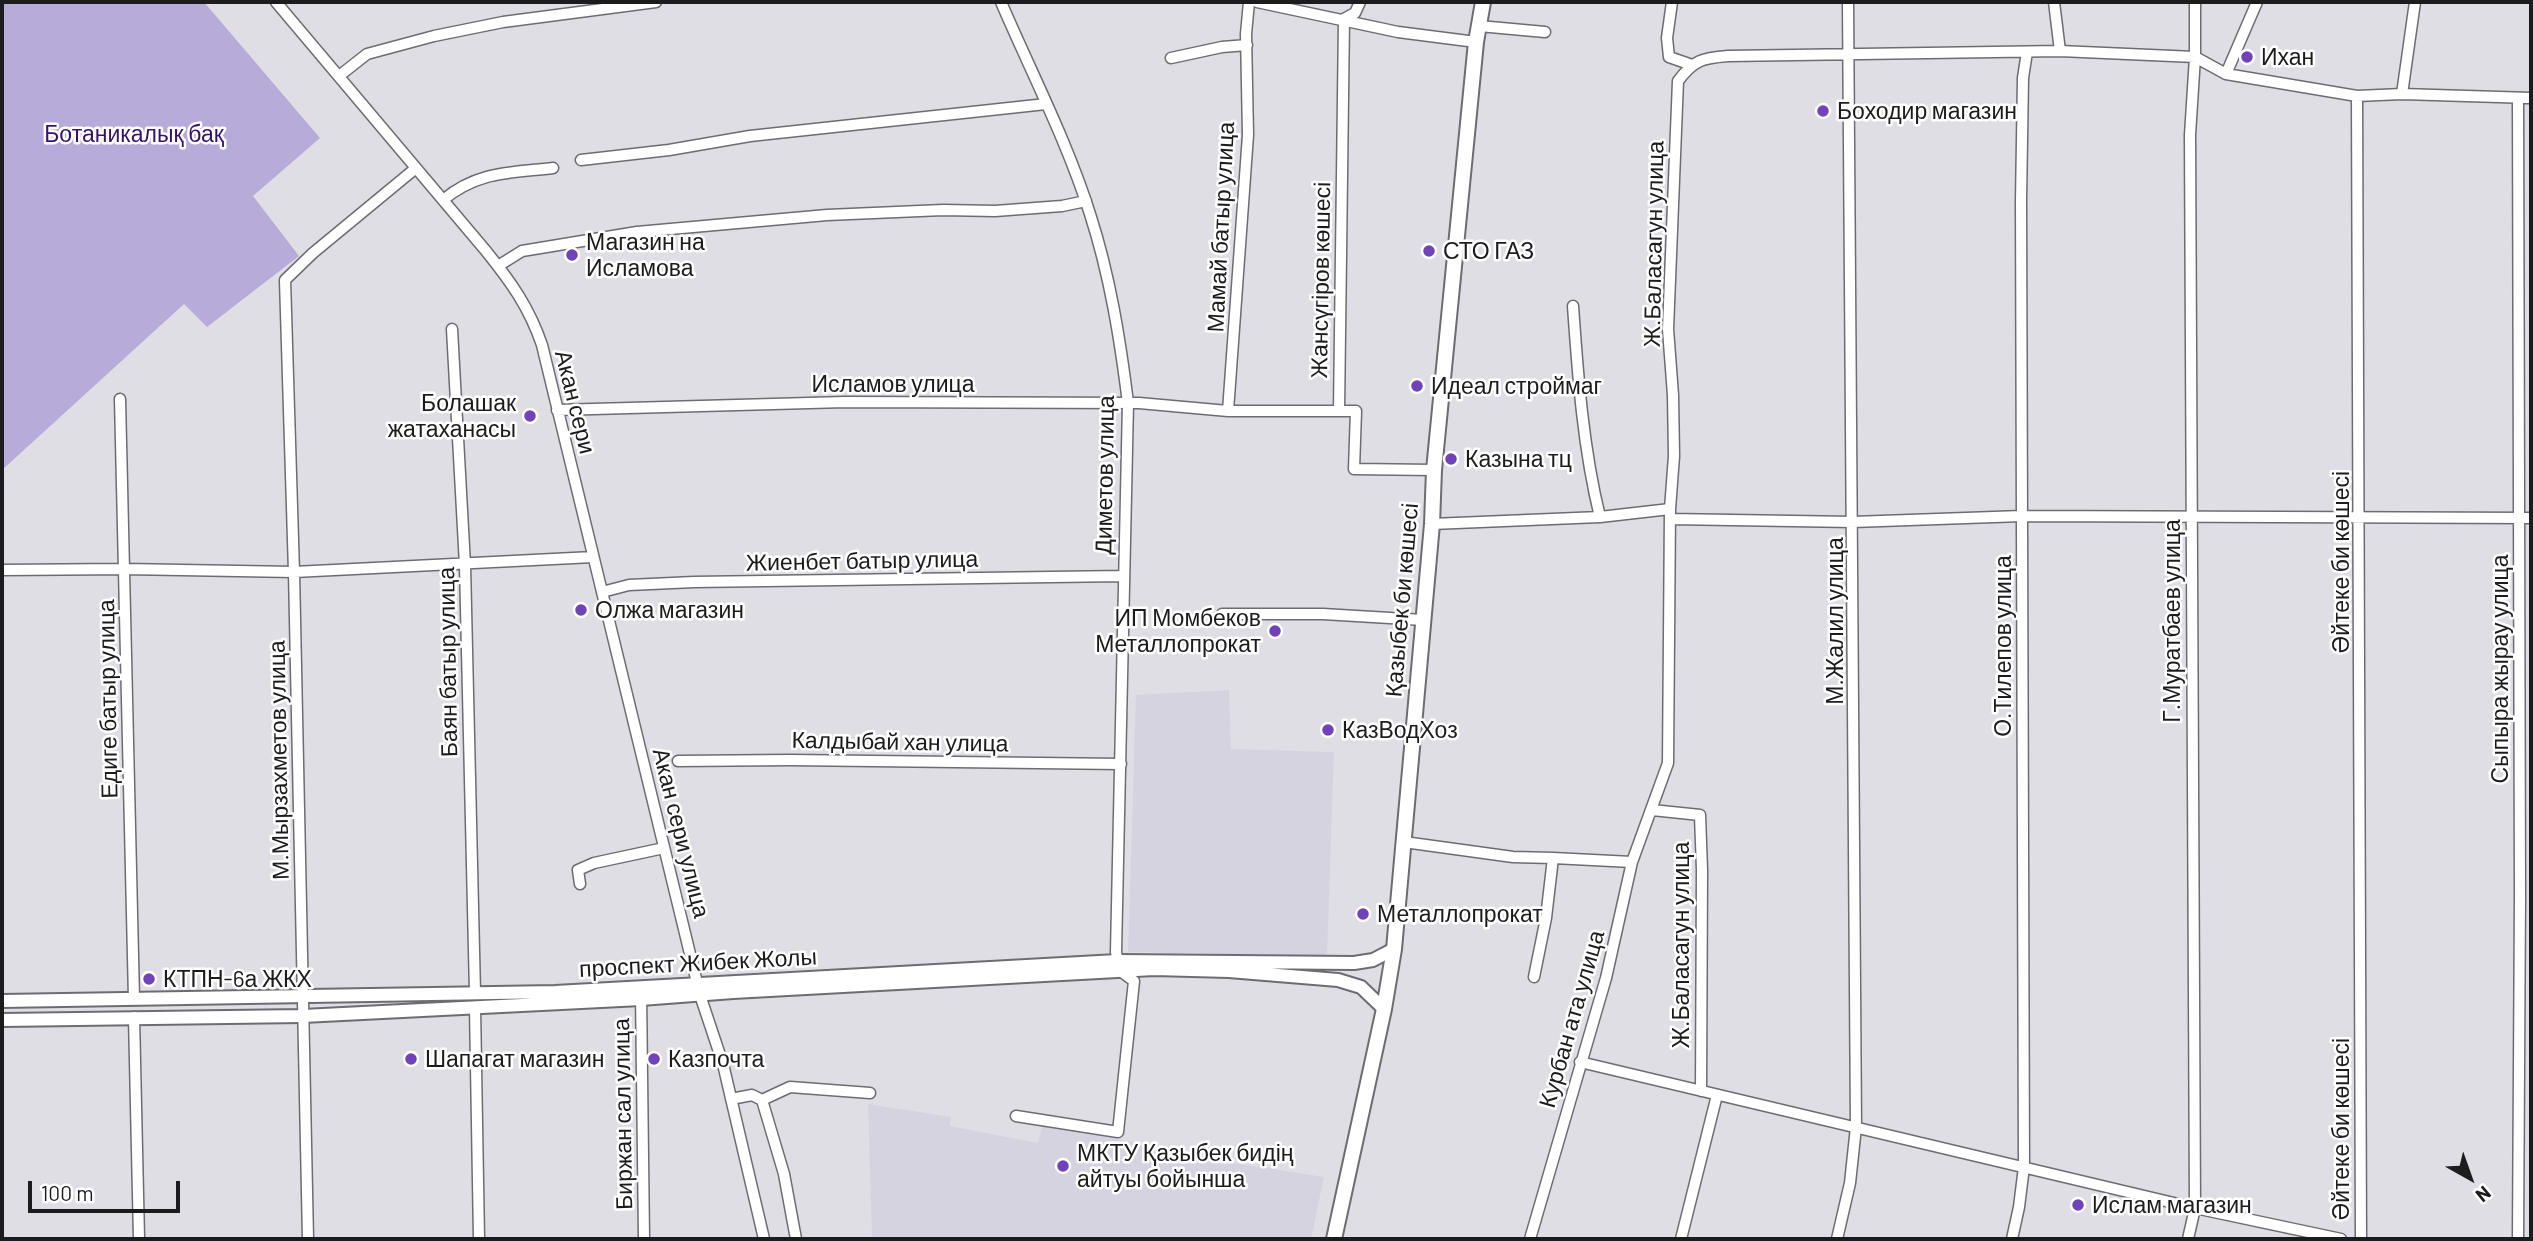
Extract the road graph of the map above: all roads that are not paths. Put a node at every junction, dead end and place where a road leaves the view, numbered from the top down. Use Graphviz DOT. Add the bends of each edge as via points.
graph roads {
  1 [pos="276,2"];
  2 [pos="656,2"];
  3 [pos="1001,2"];
  4 [pos="1249,2"];
  5 [pos="1257,2"];
  6 [pos="1360,2"];
  7 [pos="1483,2"];
  8 [pos="1672,2"];
  9 [pos="1848,2"];
  10 [pos="2054,2"];
  11 [pos="2195,2"];
  12 [pos="2257,2"];
  13 [pos="2415,2"];
  14 [pos="1344,19"];
  15 [pos="1479,26"];
  16 [pos="1545,32"];
  17 [pos="1476,42"];
  18 [pos="1247,45"];
  19 [pos="2060,51"];
  20 [pos="1849,52"];
  21 [pos="2027,52"];
  22 [pos="2195,57"];
  23 [pos="1171,58"];
  24 [pos="1692,65"];
  25 [pos="2226,74"];
  26 [pos="339,76"];
  27 [pos="2402,94"];
  28 [pos="2357,96"];
  29 [pos="2518,99"];
  30 [pos="2531,99"];
  31 [pos="1046,104"];
  32 [pos="581,160"];
  33 [pos="416,168"];
  34 [pos="553,168"];
  35 [pos="443,200"];
  36 [pos="1086,201"];
  37 [pos="498,266"];
  38 [pos="1573,306"];
  39 [pos="452,330"];
  40 [pos="120,399"];
  41 [pos="1128,403"];
  42 [pos="557,410"];
  43 [pos="1228,411"];
  44 [pos="1339,411"];
  45 [pos="1434,470"];
  46 [pos="1670,514"];
  47 [pos="2022,516"];
  48 [pos="2191,516"];
  49 [pos="1600,517"];
  50 [pos="2519,518"];
  51 [pos="2531,518"];
  52 [pos="2360,519"];
  53 [pos="1853,522"];
  54 [pos="1432,524"];
  55 [pos="593,557"];
  56 [pos="465,565"];
  57 [pos="125,569"];
  58 [pos="2,570"];
  59 [pos="295,572"];
  60 [pos="1123,576"];
  61 [pos="602,592"];
  62 [pos="1222,614"];
  63 [pos="1423,620"];
  64 [pos="678,761"];
  65 [pos="1121,764"];
  66 [pos="1652,810"];
  67 [pos="1404,842"];
  68 [pos="664,848"];
  69 [pos="1553,858"];
  70 [pos="1632,862"];
  71 [pos="580,884"];
  72 [pos="1394,949"];
  73 [pos="1118,965"];
  74 [pos="1534,976"];
  75 [pos="699,989"];
  76 [pos="641,994"];
  77 [pos="302,996"];
  78 [pos="134,999"];
  79 [pos="475,1000"];
  80 [pos="2,1001"];
  81 [pos="1384,1009"];
  82 [pos="303,1016"];
  83 [pos="134,1017"];
  84 [pos="2,1020"];
  85 [pos="1580,1062"];
  86 [pos="1701,1091"];
  87 [pos="870,1093"];
  88 [pos="1717,1095"];
  89 [pos="731,1099"];
  90 [pos="762,1100"];
  91 [pos="1016,1116"];
  92 [pos="1856,1127"];
  93 [pos="2024,1167"];
  94 [pos="2195,1209"];
  95 [pos="139,1239"];
  96 [pos="308,1239"];
  97 [pos="479,1239"];
  98 [pos="644,1239"];
  99 [pos="764,1239"];
  100 [pos="796,1239"];
  101 [pos="1334,1239"];
  102 [pos="1530,1239"];
  103 [pos="1681,1239"];
  104 [pos="1838,1239"];
  105 [pos="2012,1239"];
  106 [pos="2188,1239"];
  107 [pos="2341,1239"];
  108 [pos="2361,1239"];
  109 [pos="2518,1239"];
  1 -- 26 [label="street, Акан сери"];
  2 -- 26 [label="street" via="434,36 367,54"];
  3 -- 31 [label="street, Диметов улица"];
  4 -- 18 [label="street, Мамай батыр улица"];
  5 -- 14 [label="street"];
  6 -- 14 [label="street" via="1355,13"];
  7 -- 15 [label="main road, Қазыбек би көшесі"];
  8 -- 24 [label="street" via="1669,57"];
  9 -- 20 [label="street, М.Жалил улица"];
  10 -- 19 [label="street"];
  11 -- 22 [label="street, Г.Муратбаев улица"];
  12 -- 25 [label="street"];
  13 -- 27 [label="street"];
  14 -- 17 [label="street" via="1398,32"];
  14 -- 44 [label="street, Жансүгіров көшесі"];
  15 -- 16 [label="street"];
  15 -- 17 [label="main road, Қазыбек би көшесі"];
  17 -- 45 [label="main road, Қазыбек би көшесі"];
  18 -- 23 [label="street"];
  18 -- 43 [label="street, Мамай батыр улица" via="1248,135"];
  19 -- 21 [label="street"];
  19 -- 22 [label="street"];
  20 -- 21 [label="street"];
  20 -- 24 [label="street" via="1703,58"];
  20 -- 53 [label="street, М.Жалил улица"];
  21 -- 47 [label="street, О.Тилепов улица" via="2021,201"];
  22 -- 25 [label="street"];
  22 -- 48 [label="street, Г.Муратбаев улица" via="2190,135"];
  24 -- 46 [label="street, Ж.Баласагун улица" via="1678,81 1671,214 1668,329 1674,456"];
  25 -- 28 [label="street"];
  26 -- 33 [label="street, Акан сери"];
  27 -- 28 [label="street"];
  27 -- 29 [label="street"];
  28 -- 52 [label="street, Әйтеке би көшесі"];
  29 -- 30 [label="street"];
  29 -- 50 [label="street, Сыпыра жырау улица"];
  31 -- 32 [label="street" via="750,136"];
  31 -- 36 [label="street, Диметов улица"];
  33 -- 35 [label="street, Акан сери"];
  33 -- 59 [label="street, М.Мырзахметов улица" via="285,280"];
  34 -- 35 [label="street" via="483,177 460,186"];
  35 -- 37 [label="street, Акан сери"];
  36 -- 37 [label="street" via="1009,210 827,215 637,232 522,251"];
  36 -- 41 [label="street, Диметов улица" via="1118,324"];
  37 -- 42 [label="street, Акан сери" via="532,318"];
  38 -- 49 [label="street" via="1591,481"];
  39 -- 56 [label="street, Баян батыр улица"];
  40 -- 57 [label="street, Едиге батыр улица"];
  41 -- 42 [label="street, Исламов улица" via="845,402"];
  41 -- 43 [label="street, Исламов улица"];
  41 -- 60 [label="street, Диметов улица"];
  42 -- 55 [label="street, Акан сери"];
  43 -- 44 [label="street, Исламов улица"];
  44 -- 45 [label="street, Жансүгіров көшесі" via="1356,411 1354,469"];
  45 -- 54 [label="main road, Қазыбек би көшесі"];
  46 -- 49 [label="street"];
  46 -- 53 [label="street"];
  46 -- 66 [label="street, Ж.Баласагун улица" via="1668,763"];
  47 -- 48 [label="street"];
  47 -- 53 [label="street"];
  47 -- 93 [label="street, О.Тилепов улица"];
  48 -- 52 [label="street"];
  48 -- 94 [label="street, Г.Муратбаев улица"];
  49 -- 54 [label="street"];
  50 -- 51 [label="street"];
  50 -- 52 [label="street"];
  50 -- 109 [label="street, Сыпыра жырау улица"];
  52 -- 108 [label="street, Әйтеке би көшесі"];
  53 -- 92 [label="street, М.Жалил улица"];
  54 -- 63 [label="main road, Қазыбек би көшесі"];
  55 -- 56 [label="street"];
  55 -- 61 [label="street, Акан сери улица"];
  56 -- 59 [label="street"];
  56 -- 79 [label="street, Баян батыр улица"];
  57 -- 58 [label="street"];
  57 -- 59 [label="street"];
  57 -- 78 [label="street, Едиге батыр улица"];
  59 -- 77 [label="street, М.Мырзахметов улица"];
  60 -- 61 [label="street, Жиенбет батыр улица" via="694,582 629,585"];
  60 -- 65 [label="street, Диметов улица"];
  61 -- 68 [label="street, Акан сери улица"];
  62 -- 63 [label="street"];
  63 -- 67 [label="main road, Қазыбек би көшесі"];
  64 -- 65 [label="street, Калдыбай хан улица"];
  65 -- 73 [label="street, Диметов улица"];
  66 -- 70 [label="street, Курбан ата улица"];
  66 -- 86 [label="street, Ж.Баласагун улица" via="1700,815"];
  67 -- 69 [label="street"];
  67 -- 72 [label="main road, Қазыбек би көшесі"];
  68 -- 71 [label="street" via="594,863 578,870"];
  68 -- 75 [label="street, Акан сери улица"];
  69 -- 70 [label="street"];
  69 -- 74 [label="street"];
  70 -- 85 [label="street, Курбан ата улица" via="1606,978"];
  72 -- 73 [label="street, проспект Жибек Жолы" via="1373,960 1354,962"];
  72 -- 81 [label="main road, Қазыбек би көшесі"];
  73 -- 75 [label="street, проспект Жибек Жолы"];
  73 -- 81 [label="street, проспект Жибек Жолы" via="1338,980 1361,987"];
  73 -- 91 [label="street" via="1134,981 1118,1132"];
  75 -- 76 [label="street, проспект Жибек Жолы"];
  75 -- 89 [label="street, Акан сери улица"];
  76 -- 79 [label="street, проспект Жибек Жолы"];
  76 -- 98 [label="street, Биржан сал улица"];
  77 -- 78 [label="street, проспект Жибек Жолы"];
  77 -- 79 [label="street, проспект Жибек Жолы"];
  77 -- 82 [label="street, М.Мырзахметов улица"];
  78 -- 80 [label="street, проспект Жибек Жолы"];
  79 -- 82 [label="street, проспект Жибек Жолы"];
  79 -- 97 [label="street, Баян батыр улица"];
  81 -- 101 [label="main road, Қазыбек би көшесі"];
  82 -- 83 [label="street, проспект Жибек Жолы"];
  82 -- 96 [label="street, М.Мырзахметов улица"];
  83 -- 84 [label="street, проспект Жибек Жолы"];
  83 -- 95 [label="street"];
  85 -- 86 [label="street"];
  85 -- 102 [label="street, Курбан ата улица"];
  86 -- 88 [label="street"];
  87 -- 90 [label="street" via="790,1087"];
  88 -- 92 [label="street"];
  88 -- 103 [label="street"];
  89 -- 90 [label="street" via="752,1095"];
  89 -- 99 [label="street, Акан сери улица"];
  90 -- 100 [label="street" via="784,1174"];
  92 -- 93 [label="street"];
  92 -- 104 [label="street, М.Жалил улица"];
  93 -- 94 [label="street"];
  93 -- 105 [label="street, О.Тилепов улица"];
  94 -- 106 [label="street, Г.Муратбаев улица"];
  94 -- 107 [label="street"];
}
